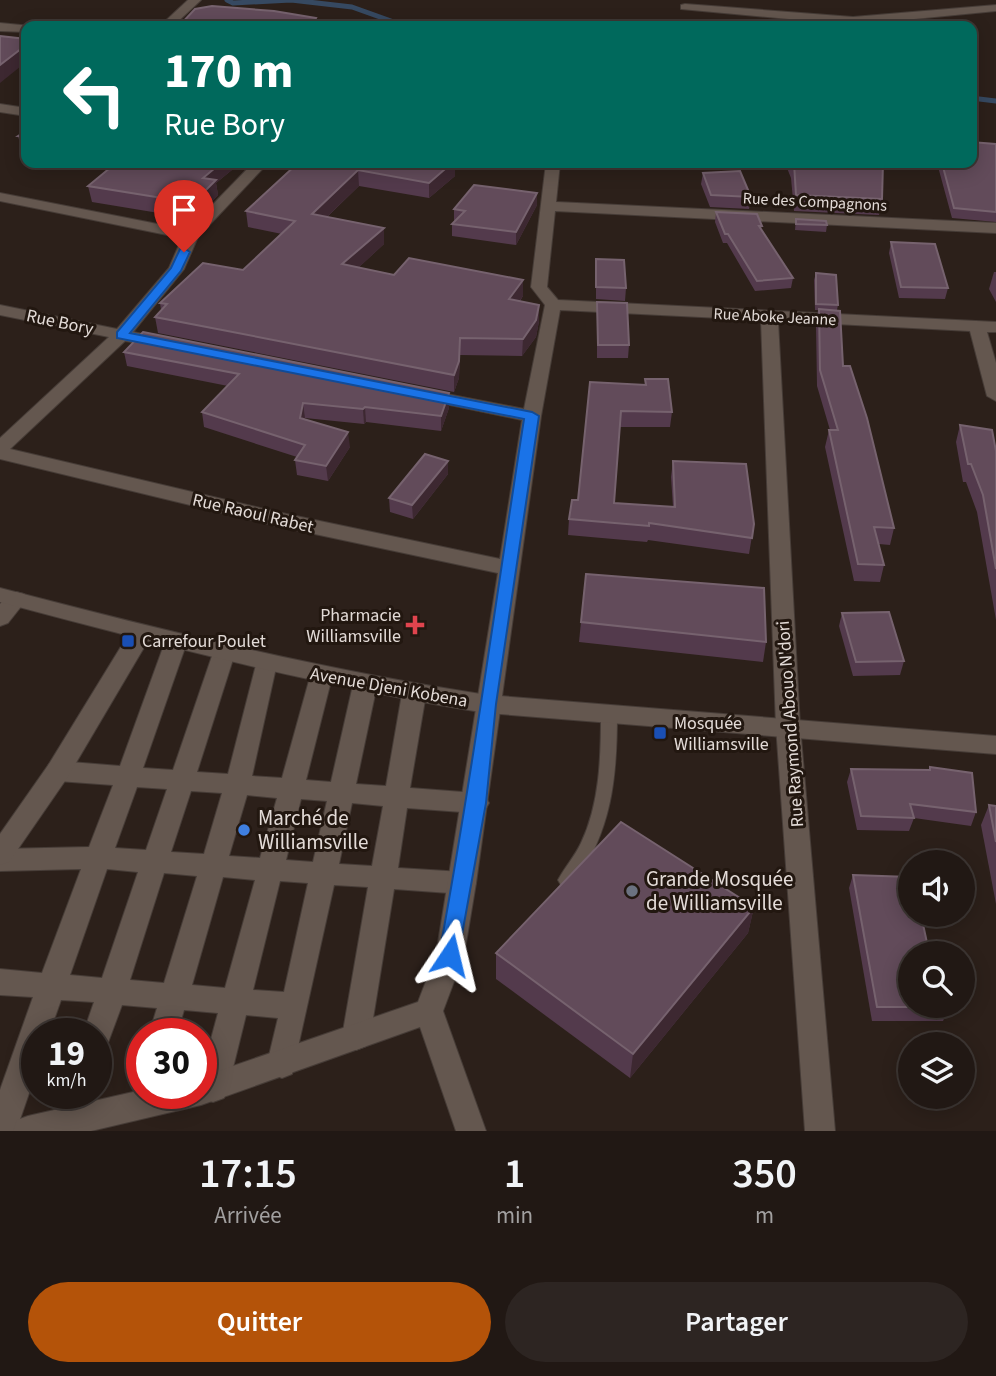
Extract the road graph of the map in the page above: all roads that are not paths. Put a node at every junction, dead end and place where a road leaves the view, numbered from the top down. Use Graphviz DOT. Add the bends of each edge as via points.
graph roads {
  1 [pos="195,0"];
  2 [pos="685,7"];
  3 [pos="996,8"];
  4 [pos="996,18"];
  5 [pos="172,21"];
  6 [pos="953,21"];
  7 [pos="0,27"];
  8 [pos="21,28"];
  9 [pos="0,108"];
  10 [pos="21,111"];
  11 [pos="256,168"];
  12 [pos="552,168"];
  13 [pos="0,197"];
  14 [pos="548,206"];
  15 [pos="996,228"];
  16 [pos="191,235"];
  17 [pos="554,305"];
  18 [pos="0,310"];
  19 [pos="769,316"];
  20 [pos="977,325"];
  21 [pos="996,327"];
  22 [pos="121,335"];
  23 [pos="190,349"];
  24 [pos="408,392"];
  25 [pos="996,396"];
  26 [pos="532,416"];
  27 [pos="0,448"];
  28 [pos="0,453"];
  29 [pos="508,568"];
  30 [pos="8,597"];
  31 [pos="0,618"];
  32 [pos="141,633"];
  33 [pos="176,642"];
  34 [pos="224,653"];
  35 [pos="266,663"];
  36 [pos="321,677"];
  37 [pos="365,685"];
  38 [pos="414,694"];
  39 [pos="488,704"];
  40 [pos="610,713"];
  41 [pos="788,726"];
  42 [pos="996,745"];
  43 [pos="58,771"];
  44 [pos="129,778"];
  45 [pos="183,783"];
  46 [pos="237,786"];
  47 [pos="293,790"];
  48 [pos="342,794"];
  49 [pos="398,799"];
  50 [pos="477,803"];
  51 [pos="0,854"];
  52 [pos="98,858"];
  53 [pos="0,860"];
  54 [pos="156,862"];
  55 [pos="213,867"];
  56 [pos="272,871"];
  57 [pos="324,875"];
  58 [pos="382,880"];
  59 [pos="463,883"];
  60 [pos="559,890"];
  61 [pos="0,982"];
  62 [pos="50,985"];
  63 [pos="112,990"];
  64 [pos="174,995"];
  65 [pos="237,1001"];
  66 [pos="293,1006"];
  67 [pos="429,1011"];
  68 [pos="103,1018"];
  69 [pos="168,1018"];
  70 [pos="356,1037"];
  71 [pos="217,1051"];
  72 [pos="282,1063"];
  73 [pos="217,1085"];
  74 [pos="126,1105"];
  75 [pos="73,1109"];
  76 [pos="69,1123"];
  77 [pos="1,1131"];
  78 [pos="28,1131"];
  79 [pos="471,1131"];
  80 [pos="820,1131"];
  1 -- 5 [label="street"];
  2 -- 3 [label="street" via="853,21"];
  4 -- 6 [label="street"];
  7 -- 8 [label="street"];
  9 -- 10 [label="street"];
  11 -- 16 [label="street"];
  12 -- 14 [label="street"];
  13 -- 16 [label="street"];
  14 -- 15 [label="street, Rue des Compagnons"];
  14 -- 17 [label="street" via="539,287"];
  16 -- 22 [label="street" via="176,269"];
  17 -- 19 [label="street, Rue Aboke Jeanne"];
  17 -- 26 [label="street"];
  18 -- 22 [label="street, Rue Bory"];
  19 -- 20 [label="street, Rue Aboke Jeanne"];
  19 -- 41 [label="street, Rue Raymond Abouo N'dori"];
  20 -- 21 [label="street, Rue Aboke Jeanne"];
  20 -- 25 [label="street"];
  22 -- 23 [label="street, Rue Bory"];
  22 -- 27 [label="street"];
  24 -- 26 [label="street"];
  26 -- 29 [label="street"];
  28 -- 29 [label="street, Rue Raoul Rabet"];
  29 -- 39 [label="street"];
  30 -- 31 [label="street"];
  30 -- 32 [label="street, Avenue Djeni Kobena"];
  32 -- 33 [label="street, Avenue Djeni Kobena"];
  32 -- 43 [label="street"];
  33 -- 34 [label="street, Avenue Djeni Kobena"];
  33 -- 44 [label="street"];
  34 -- 35 [label="street, Avenue Djeni Kobena"];
  34 -- 45 [label="street"];
  35 -- 36 [label="street, Avenue Djeni Kobena"];
  35 -- 46 [label="street"];
  36 -- 37 [label="street, Avenue Djeni Kobena"];
  36 -- 47 [label="street"];
  37 -- 38 [label="street, Avenue Djeni Kobena"];
  37 -- 48 [label="street"];
  38 -- 39 [label="street, Avenue Djeni Kobena"];
  38 -- 49 [label="street"];
  39 -- 40 [label="street, Avenue Djeni Kobena"];
  39 -- 50 [label="street"];
  40 -- 41 [label="street, Avenue Djeni Kobena"];
  40 -- 60 [label="lane" via="599,825 577,869"];
  41 -- 42 [label="street, Avenue Djeni Kobena"];
  41 -- 80 [label="street, Rue Raymond Abouo N'dori"];
  43 -- 44 [label="street"];
  43 -- 51 [label="street"];
  44 -- 45 [label="street"];
  44 -- 52 [label="street"];
  45 -- 46 [label="street"];
  45 -- 54 [label="street"];
  46 -- 47 [label="street"];
  46 -- 55 [label="street"];
  47 -- 48 [label="street"];
  47 -- 56 [label="street"];
  48 -- 49 [label="street"];
  48 -- 57 [label="street"];
  49 -- 50 [label="street"];
  49 -- 58 [label="street"];
  50 -- 59 [label="street"];
  52 -- 53 [label="street"];
  52 -- 54 [label="street"];
  52 -- 62 [label="street"];
  54 -- 55 [label="street"];
  54 -- 63 [label="street"];
  55 -- 56 [label="street"];
  55 -- 64 [label="street"];
  56 -- 57 [label="street"];
  56 -- 65 [label="street"];
  57 -- 58 [label="street"];
  57 -- 66 [label="street"];
  58 -- 59 [label="street"];
  58 -- 70 [label="street"];
  59 -- 67 [label="street" via="450,955"];
  61 -- 62 [label="street"];
  62 -- 63 [label="street"];
  62 -- 77 [label="street"];
  63 -- 64 [label="street"];
  63 -- 68 [label="street"];
  64 -- 65 [label="street"];
  64 -- 69 [label="street"];
  65 -- 66 [label="street"];
  65 -- 71 [label="street"];
  66 -- 72 [label="street"];
  67 -- 70 [label="street"];
  67 -- 79 [label="street"];
  70 -- 72 [label="street"];
  72 -- 73 [label="street"];
  74 -- 76 [label="street"];
  75 -- 76 [label="street"];
  76 -- 78 [label="street"];
}
